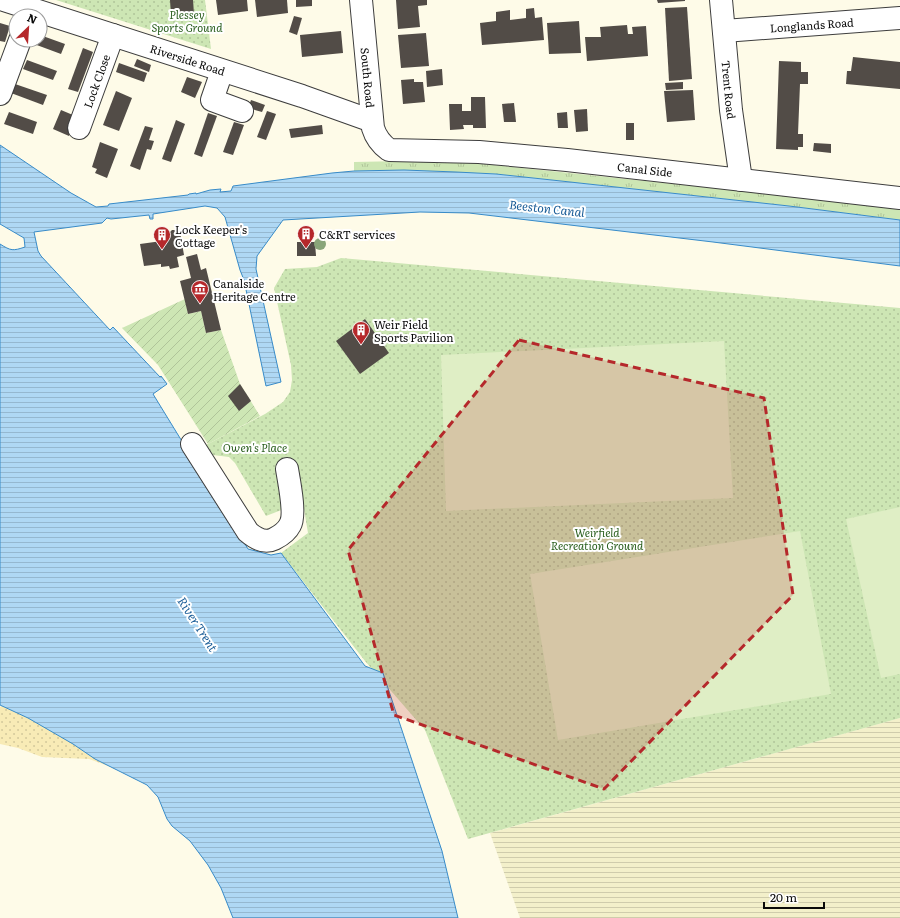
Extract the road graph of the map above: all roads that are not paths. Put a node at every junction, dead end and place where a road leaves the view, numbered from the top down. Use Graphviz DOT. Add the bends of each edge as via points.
graph roads {
  1 [pos="4,0"];
  2 [pos="361,0"];
  3 [pos="721,0"];
  4 [pos="21,8"];
  5 [pos="48,17"];
  6 [pos="900,18"];
  7 [pos="724,31"];
  8 [pos="113,35"];
  9 [pos="17,48"];
  10 [pos="222,70"];
  11 [pos="0,94"];
  12 [pos="242,110"];
  13 [pos="372,121"];
  14 [pos="79,128"];
  15 [pos="389,150"];
  16 [pos="741,180"];
  17 [pos="900,198"];
  18 [pos="192,444"];
  19 [pos="288,469"];
  1 -- 4 [label="street, Riverside Road"];
  2 -- 13 [label="street, South Road"];
  3 -- 7 [label="street, Trent Road"];
  5 -- 8 [label="street, Riverside Road"];
  6 -- 7 [label="street, Longlands Road"];
  7 -- 16 [label="street, Trent Road" via="731,110"];
  8 -- 10 [label="street, Riverside Road"];
  8 -- 14 [label="street, Lock Close"];
  9 -- 11 [label="street"];
  10 -- 12 [label="street" via="212,100"];
  10 -- 13 [label="street, Riverside Road"];
  13 -- 15 [label="street, South Road" via="376,137"];
  15 -- 16 [label="street, Canal Side" via="486,153"];
  16 -- 17 [label="street, Canal Side"];
  18 -- 19 [label="street" via="248,532 260,540 272,540 286,531 291,524 293,516"];
}
